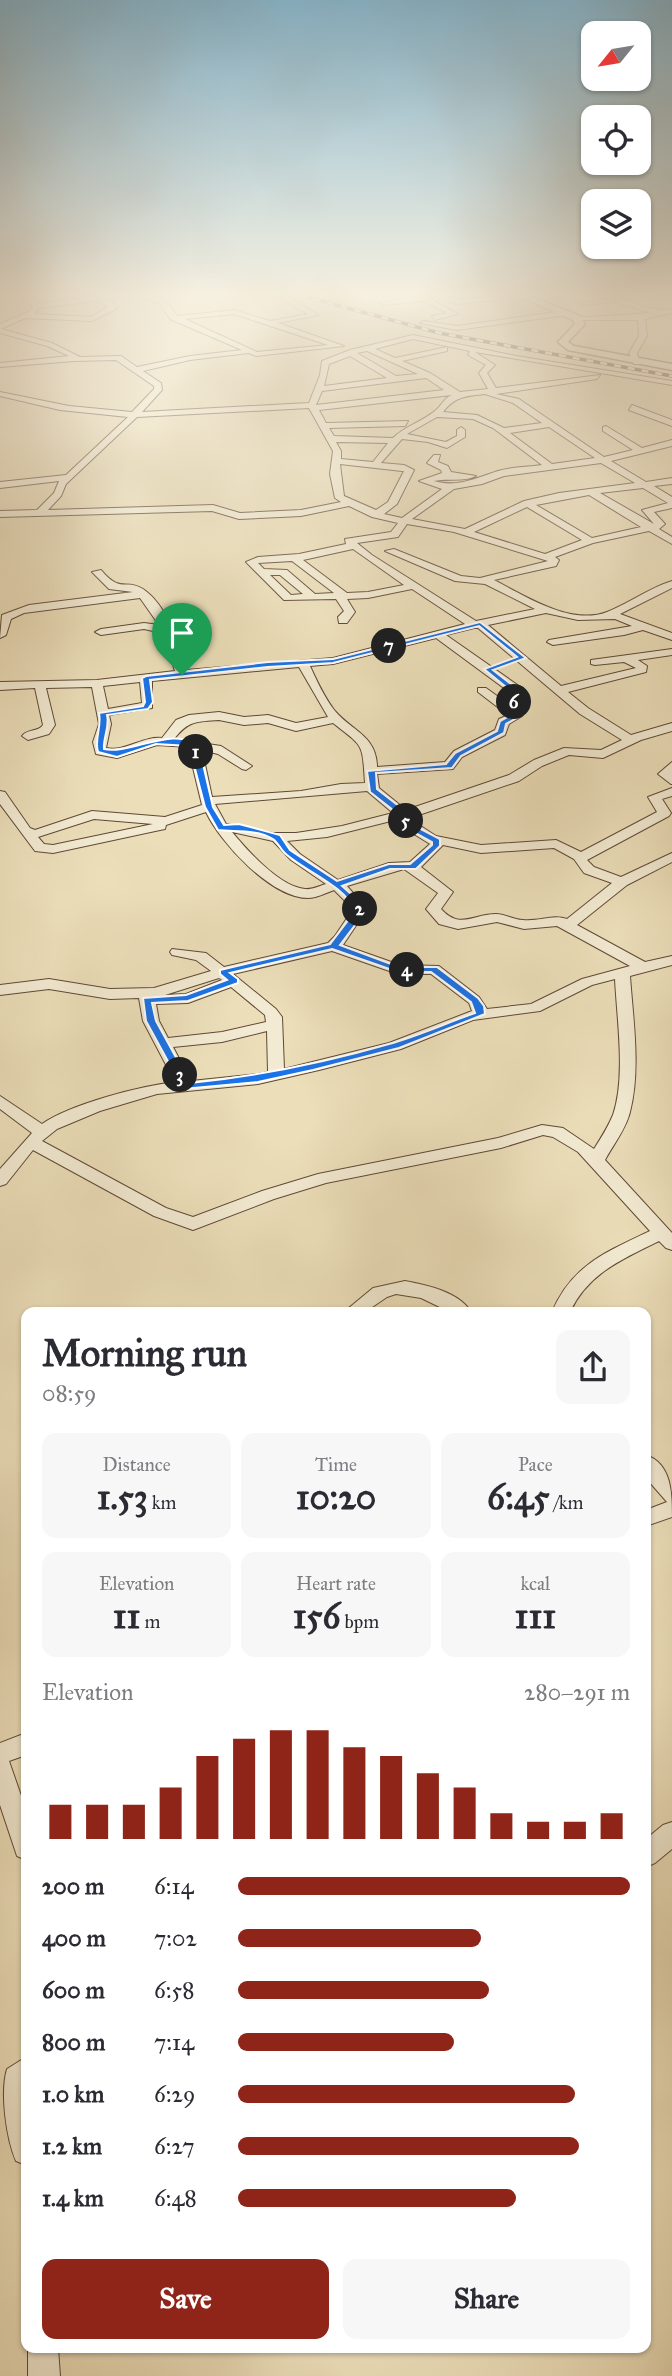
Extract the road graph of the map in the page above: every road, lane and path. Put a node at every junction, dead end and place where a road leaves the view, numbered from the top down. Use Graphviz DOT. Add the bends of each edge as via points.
graph roads {
  1 [pos="22,406"];
  2 [pos="55,406"];
  3 [pos="144,406"];
  4 [pos="264,406"];
  5 [pos="317,406"];
  6 [pos="443,406"];
  7 [pos="467,406"];
  8 [pos="524,406"];
  9 [pos="7,407"];
  10 [pos="632,408"];
  11 [pos="668,410"];
  12 [pos="138,413"];
  13 [pos="436,414"];
  14 [pos="381,415"];
  15 [pos="459,416"];
  16 [pos="671,423"];
  17 [pos="409,424"];
  18 [pos="553,424"];
  19 [pos="323,426"];
  20 [pos="606,429"];
  21 [pos="461,430"];
  22 [pos="503,431"];
  23 [pos="398,438"];
  24 [pos="330,439"];
  25 [pos="672,443"];
  26 [pos="641,451"];
  27 [pos="603,460"];
  28 [pos="337,461"];
  29 [pos="376,465"];
  30 [pos="404,467"];
  31 [pos="552,468"];
  32 [pos="447,475"];
  33 [pos="69,477"];
  34 [pos="485,480"];
  35 [pos="672,481"];
  36 [pos="0,485"];
  37 [pos="645,485"];
  38 [pos="448,488"];
  39 [pos="591,492"];
  40 [pos="348,503"];
  41 [pos="527,503"];
  42 [pos="672,503"];
  43 [pos="40,513"];
  44 [pos="0,514"];
  45 [pos="375,515"];
  46 [pos="405,521"];
  47 [pos="650,528"];
  48 [pos="466,532"];
  49 [pos="590,541"];
  50 [pos="672,541"];
  51 [pos="354,546"];
  52 [pos="390,551"];
  53 [pos="292,556"];
  54 [pos="545,557"];
  55 [pos="420,565"];
  56 [pos="97,572"];
  57 [pos="261,572"];
  58 [pos="394,574"];
  59 [pos="484,581"];
  60 [pos="672,584"];
  61 [pos="412,586"];
  62 [pos="142,594"];
  63 [pos="342,596"];
  64 [pos="314,598"];
  65 [pos="547,610"];
  66 [pos="609,615"];
  67 [pos="343,621"];
  68 [pos="477,624"];
  69 [pos="644,626"];
  70 [pos="166,629"];
  71 [pos="101,632"];
  72 [pos="437,634"];
  73 [pos="0,635"];
  74 [pos="672,637"];
  75 [pos="552,642"];
  76 [pos="672,652"];
  77 [pos="629,660"];
  78 [pos="595,662"];
  79 [pos="303,663"];
  80 [pos="505,663"];
  81 [pos="182,675"];
  82 [pos="146,678"];
  83 [pos="97,683"];
  84 [pos="40,685"];
  85 [pos="0,686"];
  86 [pos="482,690"];
  87 [pos="560,690"];
  88 [pos="505,705"];
  89 [pos="103,713"];
  90 [pos="336,719"];
  91 [pos="672,727"];
  92 [pos="28,736"];
  93 [pos="631,740"];
  94 [pos="166,741"];
  95 [pos="195,747"];
  96 [pos="246,766"];
  97 [pos="672,766"];
  98 [pos="372,771"];
  99 [pos="671,779"];
  100 [pos="371,787"];
  101 [pos="672,792"];
  102 [pos="0,795"];
  103 [pos="208,804"];
  104 [pos="404,815"];
  105 [pos="166,821"];
  106 [pos="221,828"];
  107 [pos="29,833"];
  108 [pos="277,837"];
  109 [pos="437,841"];
  110 [pos="581,857"];
  111 [pos="672,857"];
  112 [pos="412,867"];
  113 [pos="622,882"];
  114 [pos="335,885"];
  115 [pos="570,924"];
  116 [pos="333,946"];
  117 [pos="177,953"];
  118 [pos="672,960"];
  119 [pos="644,968"];
  120 [pos="622,974"];
  121 [pos="229,977"];
  122 [pos="0,990"];
  123 [pos="146,997"];
  124 [pos="480,1014"];
  125 [pos="274,1025"];
  126 [pos="164,1043"];
  127 [pos="276,1075"];
  128 [pos="186,1087"];
  129 [pos="0,1101"];
  130 [pos="36,1137"];
  131 [pos="596,1160"];
  132 [pos="0,1180"];
  133 [pos="666,1238"];
  134 [pos="361,1307"];
  135 [pos="454,1307"];
  136 [pos="562,1307"];
  137 [pos="651,1469"];
  138 [pos="672,1496"];
  139 [pos="672,1508"];
  140 [pos="651,1516"];
  141 [pos="21,1746"];
  142 [pos="0,1754"];
  143 [pos="0,1768"];
  144 [pos="21,1832"];
  145 [pos="672,1833"];
  146 [pos="651,1851"];
  147 [pos="14,2078"];
  148 [pos="21,2121"];
  149 [pos="43,2353"];
  150 [pos="44,2376"];
  1 -- 9 [label="street"];
  2 -- 12 [label="street"];
  3 -- 12 [label="street"];
  4 -- 12 [label="street" via="202,413"];
  5 -- 19 [label="street"];
  6 -- 13 [label="street"];
  7 -- 15 [label="street"];
  8 -- 18 [label="street"];
  10 -- 16 [label="street"];
  11 -- 16 [label="street"];
  12 -- 33 [label="street"];
  13 -- 15 [label="street"];
  13 -- 17 [label="street"];
  14 -- 17 [label="street"];
  15 -- 22 [label="street" via="477,418"];
  17 -- 19 [label="street"];
  17 -- 23 [label="street"];
  18 -- 22 [label="street"];
  18 -- 27 [label="street"];
  19 -- 24 [label="street"];
  20 -- 26 [label="street"];
  21 -- 23 [label="street" via="461,437 447,445"];
  22 -- 31 [label="street"];
  23 -- 24 [label="street"];
  23 -- 29 [label="street"];
  24 -- 28 [label="street"];
  25 -- 26 [label="street"];
  26 -- 27 [label="street"];
  27 -- 31 [label="street"];
  27 -- 37 [label="street"];
  28 -- 29 [label="street"];
  28 -- 40 [label="street" via="339,496"];
  29 -- 30 [label="street"];
  30 -- 32 [label="street" via="434,460"];
  30 -- 45 [label="street" via="409,472 399,496"];
  31 -- 34 [label="street" via="502,473"];
  32 -- 34 [label="street"];
  32 -- 38 [label="street" via="424,481"];
  33 -- 36 [label="street"];
  33 -- 43 [label="street"];
  34 -- 38 [label="street"];
  35 -- 37 [label="street"];
  37 -- 39 [label="street"];
  37 -- 42 [label="street"];
  38 -- 46 [label="street"];
  39 -- 41 [label="street"];
  39 -- 47 [label="street"];
  40 -- 43 [label="street" via="301,513 239,516 213,508"];
  40 -- 45 [label="street"];
  41 -- 48 [label="street"];
  41 -- 49 [label="street"];
  42 -- 47 [label="street" via="647,510 660,525"];
  43 -- 44 [label="street"];
  45 -- 46 [label="street"];
  46 -- 48 [label="street"];
  46 -- 51 [label="street" via="394,535 349,541"];
  47 -- 49 [label="street"];
  47 -- 50 [label="street"];
  48 -- 54 [label="street"];
  49 -- 54 [label="street"];
  51 -- 53 [label="street"];
  51 -- 58 [label="street"];
  52 -- 55 [label="street"];
  53 -- 57 [label="street" via="251,562"];
  53 -- 63 [label="street"];
  54 -- 59 [label="street" via="554,562"];
  55 -- 58 [label="street"];
  55 -- 59 [label="street" via="459,579"];
  56 -- 62 [label="street" via="113,586"];
  57 -- 64 [label="street" via="283,572"];
  57 -- 64 [label="street" via="285,597"];
  58 -- 61 [label="street"];
  59 -- 65 [label="street"];
  60 -- 66 [label="street"];
  61 -- 63 [label="street"];
  61 -- 68 [label="street"];
  62 -- 70 [label="street"];
  62 -- 73 [label="street" via="13,613 6,617"];
  63 -- 64 [label="street"];
  63 -- 67 [label="street" via="349,612"];
  65 -- 66 [label="street" via="579,617"];
  65 -- 68 [label="street"];
  66 -- 69 [label="street"];
  68 -- 72 [label="street"];
  68 -- 80 [label="street"];
  69 -- 74 [label="street"];
  69 -- 75 [label="street"];
  70 -- 71 [label="street" via="144,626"];
  70 -- 81 [label="street"];
  72 -- 79 [label="street" via="340,660"];
  72 -- 80 [label="street"];
  76 -- 77 [label="street"];
  77 -- 78 [label="street"];
  77 -- 87 [label="street" via="642,670"];
  79 -- 81 [label="street"];
  79 -- 90 [label="street"];
  80 -- 87 [label="street"];
  80 -- 88 [label="street" via="522,699"];
  81 -- 82 [label="street"];
  82 -- 83 [label="street"];
  82 -- 89 [label="street" via="148,705"];
  83 -- 84 [label="street"];
  83 -- 89 [label="street"];
  84 -- 85 [label="street"];
  84 -- 92 [label="street" via="49,725"];
  86 -- 88 [label="street"];
  87 -- 93 [label="street"];
  88 -- 98 [label="street" via="516,716 503,722 501,732 458,754 449,766"];
  89 -- 94 [label="street" via="99,742 104,753"];
  90 -- 94 [label="street" via="296,727 268,719 189,719"];
  90 -- 98 [label="street" via="367,745"];
  91 -- 93 [label="street"];
  93 -- 104 [label="street" via="603,754 568,751 538,762 514,778"];
  94 -- 95 [label="street"];
  95 -- 96 [label="street" via="221,749"];
  95 -- 103 [label="street"];
  97 -- 99 [label="street" via="664,774"];
  98 -- 100 [label="street"];
  100 -- 103 [label="street"];
  100 -- 104 [label="street"];
  101 -- 110 [label="street" via="654,797 664,811 661,815"];
  102 -- 107 [label="street"];
  103 -- 105 [label="street"];
  103 -- 106 [label="street"];
  104 -- 108 [label="street" via="325,835"];
  104 -- 109 [label="street" via="409,826"];
  105 -- 107 [label="street" via="92,815 54,830"];
  105 -- 107 [label="street" via="158,828 53,849 40,848"];
  106 -- 108 [label="street" via="239,827"];
  106 -- 114 [label="street" via="233,844 295,893 309,894"];
  108 -- 114 [label="street" via="287,852"];
  109 -- 110 [label="street" via="481,849 556,845"];
  109 -- 112 [label="street"];
  110 -- 113 [label="street" via="583,866"];
  111 -- 113 [label="street"];
  112 -- 114 [label="street" via="389,867"];
  112 -- 115 [label="street" via="446,892 433,909 451,923 466,925 497,918 524,925 550,920"];
  113 -- 115 [label="street"];
  114 -- 116 [label="street" via="360,912"];
  115 -- 119 [label="street"];
  116 -- 121 [label="street"];
  116 -- 124 [label="street" via="398,970 434,969 474,1000"];
  117 -- 121 [label="street" via="196,953"];
  118 -- 119 [label="street"];
  119 -- 120 [label="street"];
  120 -- 124 [label="street" via="587,982 535,1009"];
  120 -- 131 [label="street" via="623,1107"];
  121 -- 123 [label="street" via="188,998"];
  121 -- 125 [label="street" via="271,1012"];
  122 -- 123 [label="street" via="49,984"];
  123 -- 126 [label="street" via="151,1021"];
  124 -- 127 [label="street" via="395,1046"];
  125 -- 126 [label="street"];
  125 -- 127 [label="street"];
  126 -- 128 [label="street"];
  127 -- 128 [label="street"];
  128 -- 130 [label="street" via="94,1107 59,1121"];
  129 -- 130 [label="street"];
  130 -- 131 [label="street" via="160,1212 194,1224 292,1186 501,1143 542,1129 567,1136"];
  130 -- 132 [label="street"];
  131 -- 133 [label="street"];
  133 -- 136 [label="street" via="585,1273"];
  134 -- 135 [label="street" via="379,1293 400,1286 434,1295"];
  137 -- 138 [label="street"];
  139 -- 140 [label="street"];
  141 -- 142 [label="street"];
  143 -- 144 [label="street"];
  145 -- 146 [label="street"];
  147 -- 148 [label="street"];
  149 -- 150 [label="street"];
}
